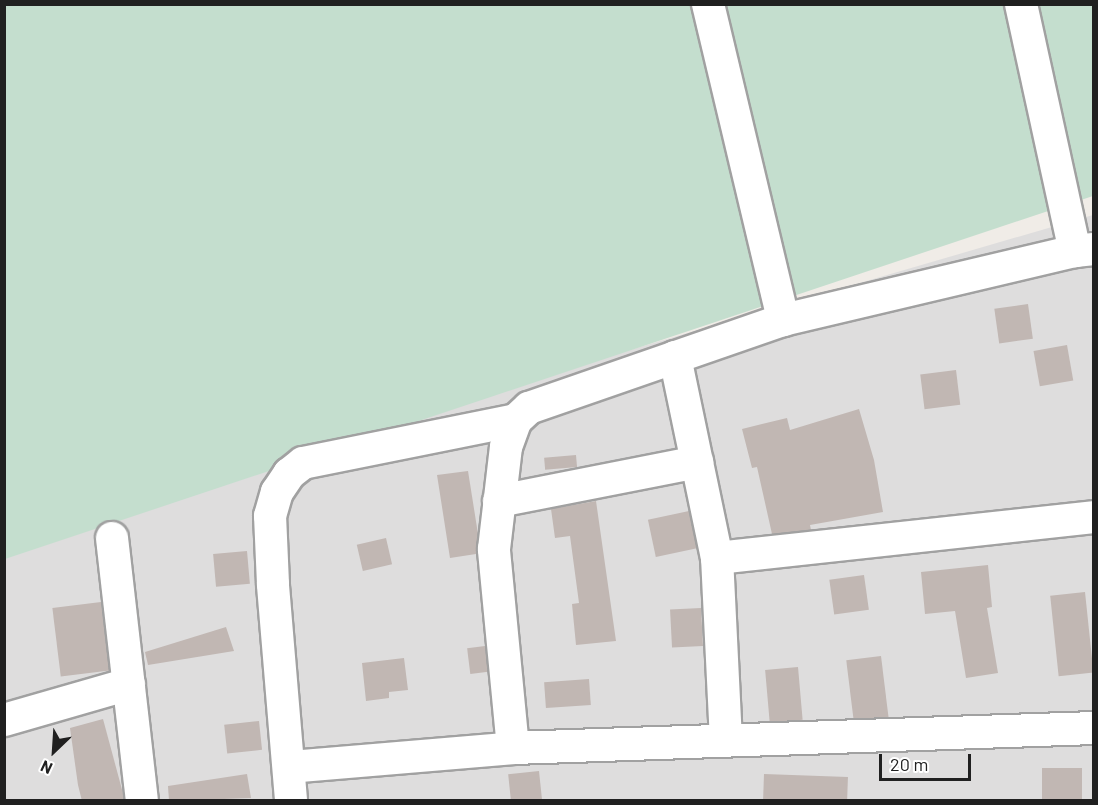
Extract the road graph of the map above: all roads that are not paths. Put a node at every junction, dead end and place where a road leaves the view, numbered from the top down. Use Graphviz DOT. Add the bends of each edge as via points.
graph roads {
  1 [pos="708,4"];
  2 [pos="1021,4"];
  3 [pos="1084,250"];
  4 [pos="783,320"];
  5 [pos="675,357"];
  6 [pos="516,420"];
  7 [pos="697,462"];
  8 [pos="499,501"];
  9 [pos="1094,517"];
  10 [pos="112,538"];
  11 [pos="717,558"];
  12 [pos="129,684"];
  13 [pos="4,720"];
  14 [pos="1094,728"];
  15 [pos="726,741"];
  16 [pos="513,748"];
  17 [pos="289,767"];
  18 [pos="142,801"];
  19 [pos="291,801"];
  1 -- 4 [label="street"];
  2 -- 3 [label="street"];
  3 -- 4 [label="street"];
  4 -- 5 [label="street"];
  5 -- 6 [label="street" via="529,408"];
  5 -- 7 [label="street"];
  6 -- 8 [label="street" via="506,447"];
  6 -- 17 [label="street" via="303,463 289,474 277,492 270,516"];
  7 -- 8 [label="street"];
  7 -- 11 [label="street"];
  8 -- 16 [label="street" via="494,549"];
  9 -- 11 [label="street"];
  10 -- 12 [label="street"];
  11 -- 15 [label="street"];
  12 -- 13 [label="street"];
  12 -- 18 [label="street"];
  14 -- 15 [label="street"];
  15 -- 16 [label="street"];
  16 -- 17 [label="street"];
  17 -- 19 [label="street"];
}
